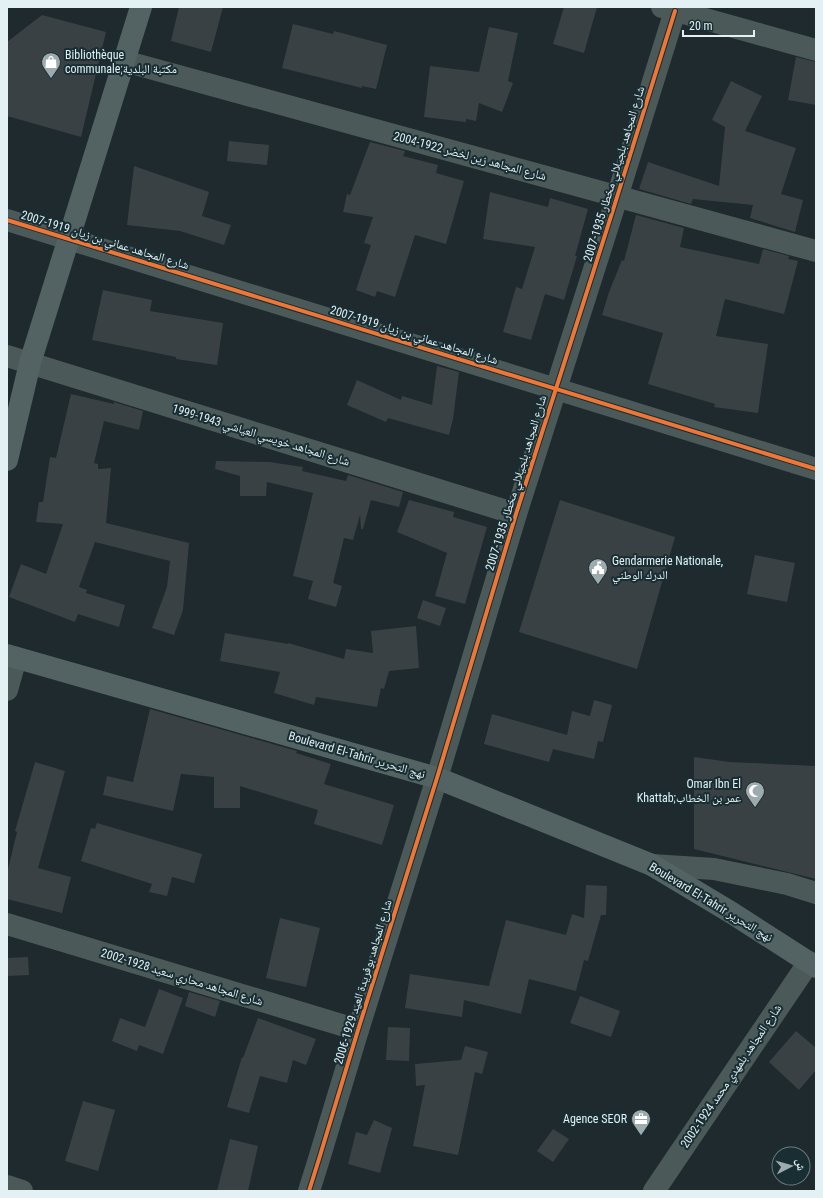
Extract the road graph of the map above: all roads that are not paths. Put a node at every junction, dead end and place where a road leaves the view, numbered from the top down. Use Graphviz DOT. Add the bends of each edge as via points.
graph roads {
  1 [pos="141,7"];
  2 [pos="668,9"];
  3 [pos="816,50"];
  4 [pos="124,61"];
  5 [pos="617,196"];
  6 [pos="7,220"];
  7 [pos="68,239"];
  8 [pos="816,251"];
  9 [pos="7,356"];
  10 [pos="30,363"];
  11 [pos="556,389"];
  12 [pos="7,460"];
  13 [pos="816,469"];
  14 [pos="516,514"];
  15 [pos="12,656"];
  16 [pos="7,690"];
  17 [pos="436,778"];
  18 [pos="652,865"];
  19 [pos="816,893"];
  20 [pos="7,924"];
  21 [pos="812,965"];
  22 [pos="358,1030"];
  23 [pos="7,1186"];
  24 [pos="22,1191"];
  25 [pos="308,1191"];
  26 [pos="654,1191"];
  1 -- 4 [label="main road"];
  2 -- 3 [label="street"];
  2 -- 5 [label="street, شارع المجاهد بلجيلالي مخطار 1935-2007"];
  4 -- 5 [label="street, شارع المجاهد زين لخضر 1922-2004"];
  4 -- 7 [label="main road"];
  5 -- 8 [label="street, شارع المجاهد زين لخضر 1922-2004"];
  5 -- 11 [label="street, شارع المجاهد بلجيلالي مخطار 1935-2007"];
  6 -- 7 [label="street, شارع المجاهد عماني بن زيان 1919-2007"];
  7 -- 10 [label="main road"];
  7 -- 11 [label="street, شارع المجاهد عماني بن زيان 1919-2007"];
  9 -- 10 [label="street, شارع المجاهد خويسي العياشي 1943-1999"];
  10 -- 12 [label="main road"];
  10 -- 14 [label="street, شارع المجاهد خويسي العياشي 1943-1999"];
  11 -- 13 [label="street, شارع المجاهد عماني بن زيان 1919-2007"];
  11 -- 14 [label="street, شارع المجاهد بلجيلالي مخطار 1935-2007"];
  14 -- 17 [label="street, شارع المجاهد بلجيلالي مخطار 1935-2007"];
  15 -- 16 [label="street"];
  15 -- 17 [label="main road, Boulevard El-Tahrir نهج التحرير"];
  17 -- 18 [label="main road, Boulevard El-Tahrir نهج التحرير"];
  17 -- 22 [label="street, شارع المجاهد بوفريدة العيد 1929-2006"];
  18 -- 19 [label="street" via="714,869 787,884"];
  18 -- 21 [label="main road, Boulevard El-Tahrir نهج التحرير"];
  20 -- 22 [label="street, شارع المجاهد محاري سعيد 1928-2002"];
  21 -- 26 [label="street, شارع المجاهد بلمهدي محمد 1924-2002"];
  22 -- 25 [label="street, شارع المجاهد بوفريدة العيد 1929-2006"];
  23 -- 24 [label="street"];
}
